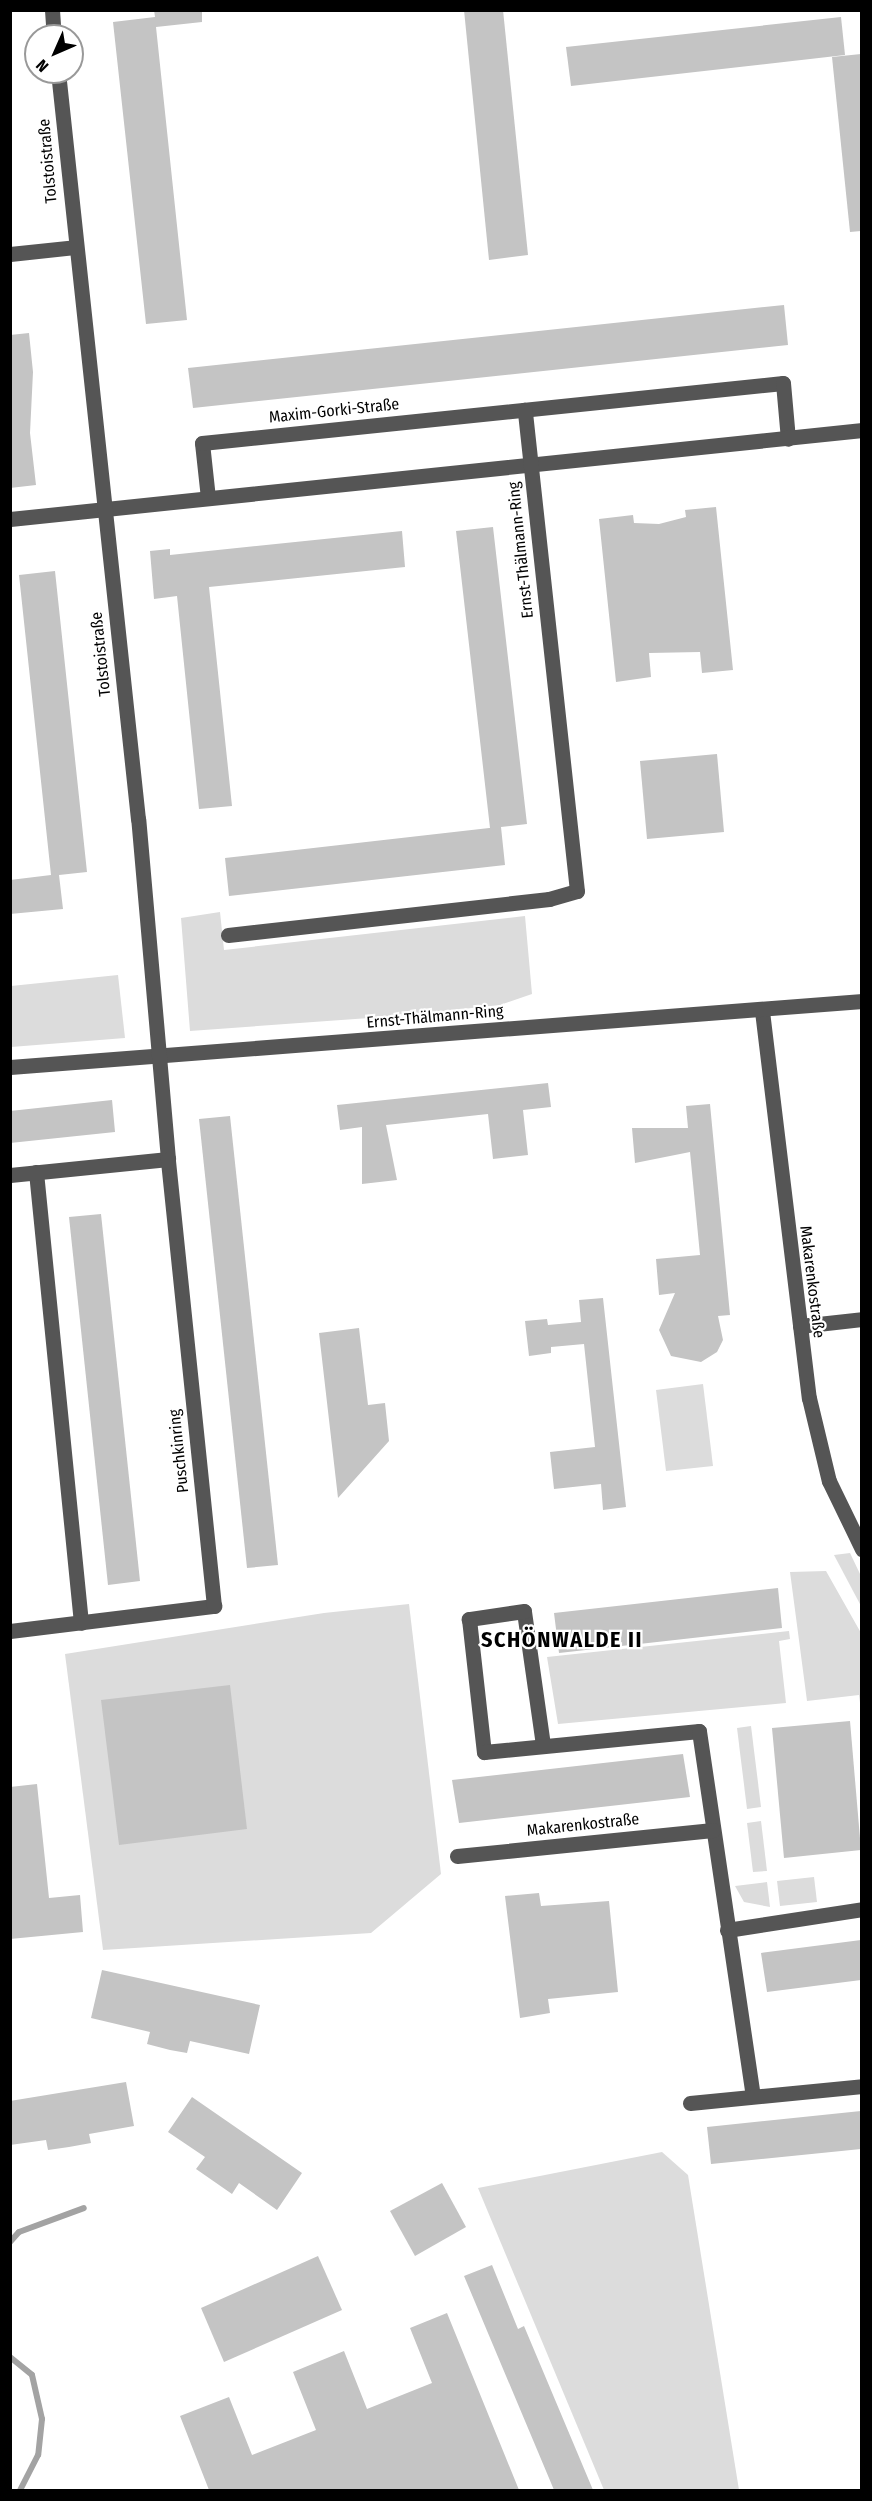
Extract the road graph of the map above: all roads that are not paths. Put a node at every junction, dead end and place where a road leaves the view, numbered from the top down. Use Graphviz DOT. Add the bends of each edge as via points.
graph roads {
  1 [pos="59,84"];
  2 [pos="75,247"];
  3 [pos="10,254"];
  4 [pos="525,410"];
  5 [pos="861,430"];
  6 [pos="788,439"];
  7 [pos="530,464"];
  8 [pos="208,498"];
  9 [pos="103,509"];
  10 [pos="10,519"];
  11 [pos="228,935"];
  12 [pos="861,1001"];
  13 [pos="762,1011"];
  14 [pos="159,1057"];
  15 [pos="10,1067"];
  16 [pos="168,1159"];
  17 [pos="36,1172"];
  18 [pos="10,1175"];
  19 [pos="861,1319"];
  20 [pos="800,1326"];
  21 [pos="861,1549"];
  22 [pos="81,1623"];
  23 [pos="10,1631"];
  24 [pos="543,1745"];
  25 [pos="713,1830"];
  26 [pos="457,1856"];
  27 [pos="861,1909"];
  28 [pos="727,1930"];
  29 [pos="861,2086"];
  30 [pos="753,2096"];
  31 [pos="690,2103"];
  1 -- 2 [label="street, Tolstoistraße"];
  2 -- 3 [label="street"];
  2 -- 9 [label="street, Tolstoistraße"];
  4 -- 6 [label="street, Maxim-Gorki-Straße" via="783,383"];
  4 -- 7 [label="street"];
  4 -- 8 [label="street, Maxim-Gorki-Straße" via="202,443"];
  5 -- 6 [label="street"];
  6 -- 7 [label="street"];
  7 -- 8 [label="street"];
  7 -- 11 [label="street, Ernst-Thälmann-Ring" via="577,891 549,899"];
  8 -- 9 [label="street"];
  9 -- 10 [label="street"];
  9 -- 14 [label="street, Tolstoistraße"];
  12 -- 13 [label="street, Ernst-Thälmann-Ring"];
  13 -- 14 [label="street, Ernst-Thälmann-Ring" via="693,1013"];
  13 -- 20 [label="street, Makarenkostraße"];
  14 -- 15 [label="street, Ernst-Thälmann-Ring"];
  14 -- 16 [label="street, Puschkinring"];
  16 -- 17 [label="street"];
  16 -- 22 [label="street, Puschkinring" via="214,1606"];
  17 -- 18 [label="street"];
  17 -- 22 [label="street"];
  19 -- 20 [label="street"];
  20 -- 21 [label="street, Makarenkostraße" via="819,1447 829,1481"];
  22 -- 23 [label="street, Puschkinring"];
  24 -- 24 [label="street" via="524,1611 469,1619 484,1752"];
  24 -- 25 [label="street" via="699,1731"];
  25 -- 26 [label="street, Makarenkostraße"];
  25 -- 28 [label="street"];
  27 -- 28 [label="street"];
  28 -- 30 [label="street"];
  29 -- 30 [label="street"];
  30 -- 31 [label="street"];
}
